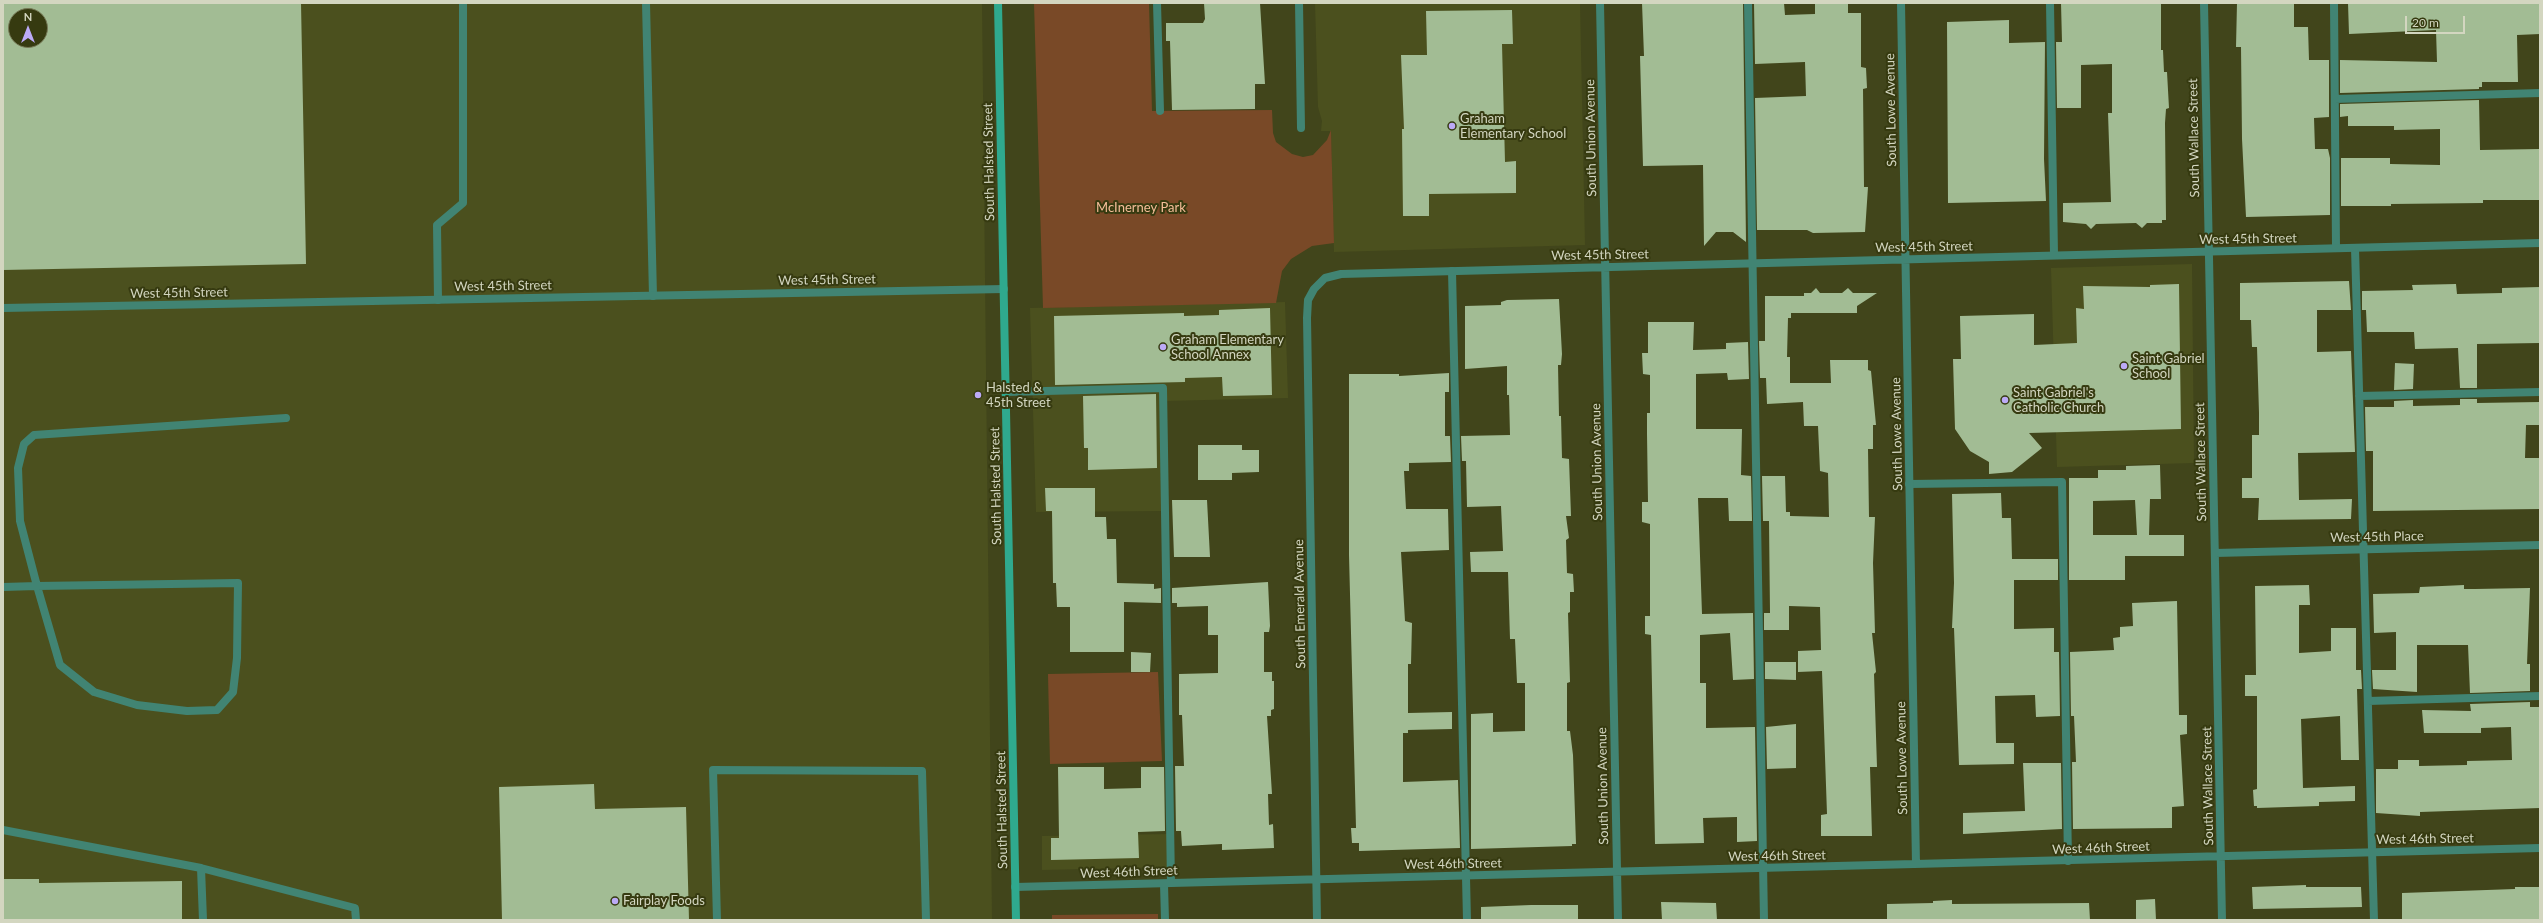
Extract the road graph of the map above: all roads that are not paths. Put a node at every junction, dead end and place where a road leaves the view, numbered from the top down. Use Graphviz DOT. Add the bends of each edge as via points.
graph roads {
  1 [pos="463,3"];
  2 [pos="646,3"];
  3 [pos="998,3"];
  4 [pos="1157,3"];
  5 [pos="1299,3"];
  6 [pos="1600,3"];
  7 [pos="1748,3"];
  8 [pos="1902,3"];
  9 [pos="2050,3"];
  10 [pos="2204,3"];
  11 [pos="2334,3"];
  12 [pos="2540,93"];
  13 [pos="2335,99"];
  14 [pos="1160,111"];
  15 [pos="1301,128"];
  16 [pos="2540,243"];
  17 [pos="2336,248"];
  18 [pos="2355,248"];
  19 [pos="2209,252"];
  20 [pos="2054,255"];
  21 [pos="1906,259"];
  22 [pos="1753,263"];
  23 [pos="1605,266"];
  24 [pos="1452,271"];
  25 [pos="1004,289"];
  26 [pos="1314,289"];
  27 [pos="653,296"];
  28 [pos="438,300"];
  29 [pos="3,308"];
  30 [pos="1006,392"];
  31 [pos="2540,392"];
  32 [pos="2359,396"];
  33 [pos="286,418"];
  34 [pos="1910,484"];
  35 [pos="2540,545"];
  36 [pos="2364,549"];
  37 [pos="2215,553"];
  38 [pos="37,586"];
  39 [pos="3,587"];
  40 [pos="2540,696"];
  41 [pos="2368,701"];
  42 [pos="3,830"];
  43 [pos="2540,848"];
  44 [pos="2372,853"];
  45 [pos="2221,856"];
  46 [pos="2068,860"];
  47 [pos="1916,864"];
  48 [pos="201,868"];
  49 [pos="1763,868"];
  50 [pos="1617,872"];
  51 [pos="1466,876"];
  52 [pos="1316,880"];
  53 [pos="1167,884"];
  54 [pos="1015,887"];
  55 [pos="202,920"];
  56 [pos="356,920"];
  57 [pos="717,920"];
  58 [pos="926,920"];
  59 [pos="1016,920"];
  60 [pos="1164,920"];
  61 [pos="1317,920"];
  62 [pos="1467,920"];
  63 [pos="1618,920"];
  64 [pos="1764,920"];
  65 [pos="2222,920"];
  66 [pos="2374,920"];
  1 -- 28 [label="street" via="463,203 437,225"];
  2 -- 27 [label="street"];
  3 -- 25 [label="main road, South Halsted Street"];
  4 -- 14 [label="street"];
  5 -- 15 [label="street"];
  6 -- 23 [label="street, South Union Avenue"];
  7 -- 22 [label="street"];
  8 -- 21 [label="street, South Lowe Avenue"];
  9 -- 20 [label="street"];
  10 -- 19 [label="street, South Wallace Street"];
  11 -- 13 [label="street"];
  12 -- 13 [label="street"];
  13 -- 17 [label="street"];
  16 -- 18 [label="street, West 45th Street"];
  17 -- 18 [label="street, West 45th Street"];
  17 -- 19 [label="street, West 45th Street"];
  18 -- 32 [label="street"];
  19 -- 20 [label="street, West 45th Street"];
  19 -- 37 [label="street, South Wallace Street"];
  20 -- 21 [label="street, West 45th Street"];
  21 -- 22 [label="street, West 45th Street"];
  21 -- 34 [label="street, South Lowe Avenue"];
  22 -- 23 [label="street, West 45th Street"];
  22 -- 49 [label="street"];
  23 -- 24 [label="street, West 45th Street"];
  23 -- 50 [label="street, South Union Avenue"];
  24 -- 26 [label="street, West 45th Street" via="1341,274 1325,278"];
  24 -- 51 [label="street"];
  25 -- 27 [label="street, West 45th Street"];
  25 -- 30 [label="main road, South Halsted Street"];
  26 -- 52 [label="street, South Emerald Avenue" via="1308,300 1307,318"];
  27 -- 28 [label="street, West 45th Street"];
  28 -- 29 [label="street, West 45th Street"];
  30 -- 53 [label="street" via="1163,388"];
  30 -- 54 [label="main road, South Halsted Street"];
  31 -- 32 [label="street"];
  32 -- 36 [label="street"];
  33 -- 38 [label="street" via="34,435 24,444 18,468 20,521"];
  34 -- 46 [label="street" via="2062,482"];
  34 -- 47 [label="street, South Lowe Avenue"];
  35 -- 36 [label="street, West 45th Place"];
  36 -- 37 [label="street, West 45th Place"];
  36 -- 41 [label="street"];
  37 -- 45 [label="street, South Wallace Street"];
  38 -- 38 [label="street" via="238,583 237,658 233,692 217,710 187,711 137,705 94,692 60,665"];
  38 -- 39 [label="street"];
  40 -- 41 [label="street"];
  41 -- 44 [label="street"];
  42 -- 48 [label="street"];
  43 -- 44 [label="street, West 46th Street"];
  44 -- 45 [label="street, West 46th Street"];
  44 -- 66 [label="street"];
  45 -- 46 [label="street, West 46th Street"];
  45 -- 65 [label="street, South Wallace Street"];
  46 -- 47 [label="street, West 46th Street"];
  47 -- 49 [label="street, West 46th Street"];
  48 -- 55 [label="street"];
  48 -- 56 [label="street" via="355,908"];
  49 -- 50 [label="street, West 46th Street"];
  49 -- 64 [label="street"];
  50 -- 51 [label="street, West 46th Street"];
  50 -- 63 [label="street, South Union Avenue"];
  51 -- 52 [label="street, West 46th Street"];
  51 -- 62 [label="street"];
  52 -- 53 [label="street, West 46th Street"];
  52 -- 61 [label="street, South Emerald Avenue"];
  53 -- 54 [label="street, West 46th Street"];
  53 -- 60 [label="street"];
  54 -- 59 [label="main road, South Halsted Street"];
  57 -- 58 [label="street" via="713,770 922,771"];
}
